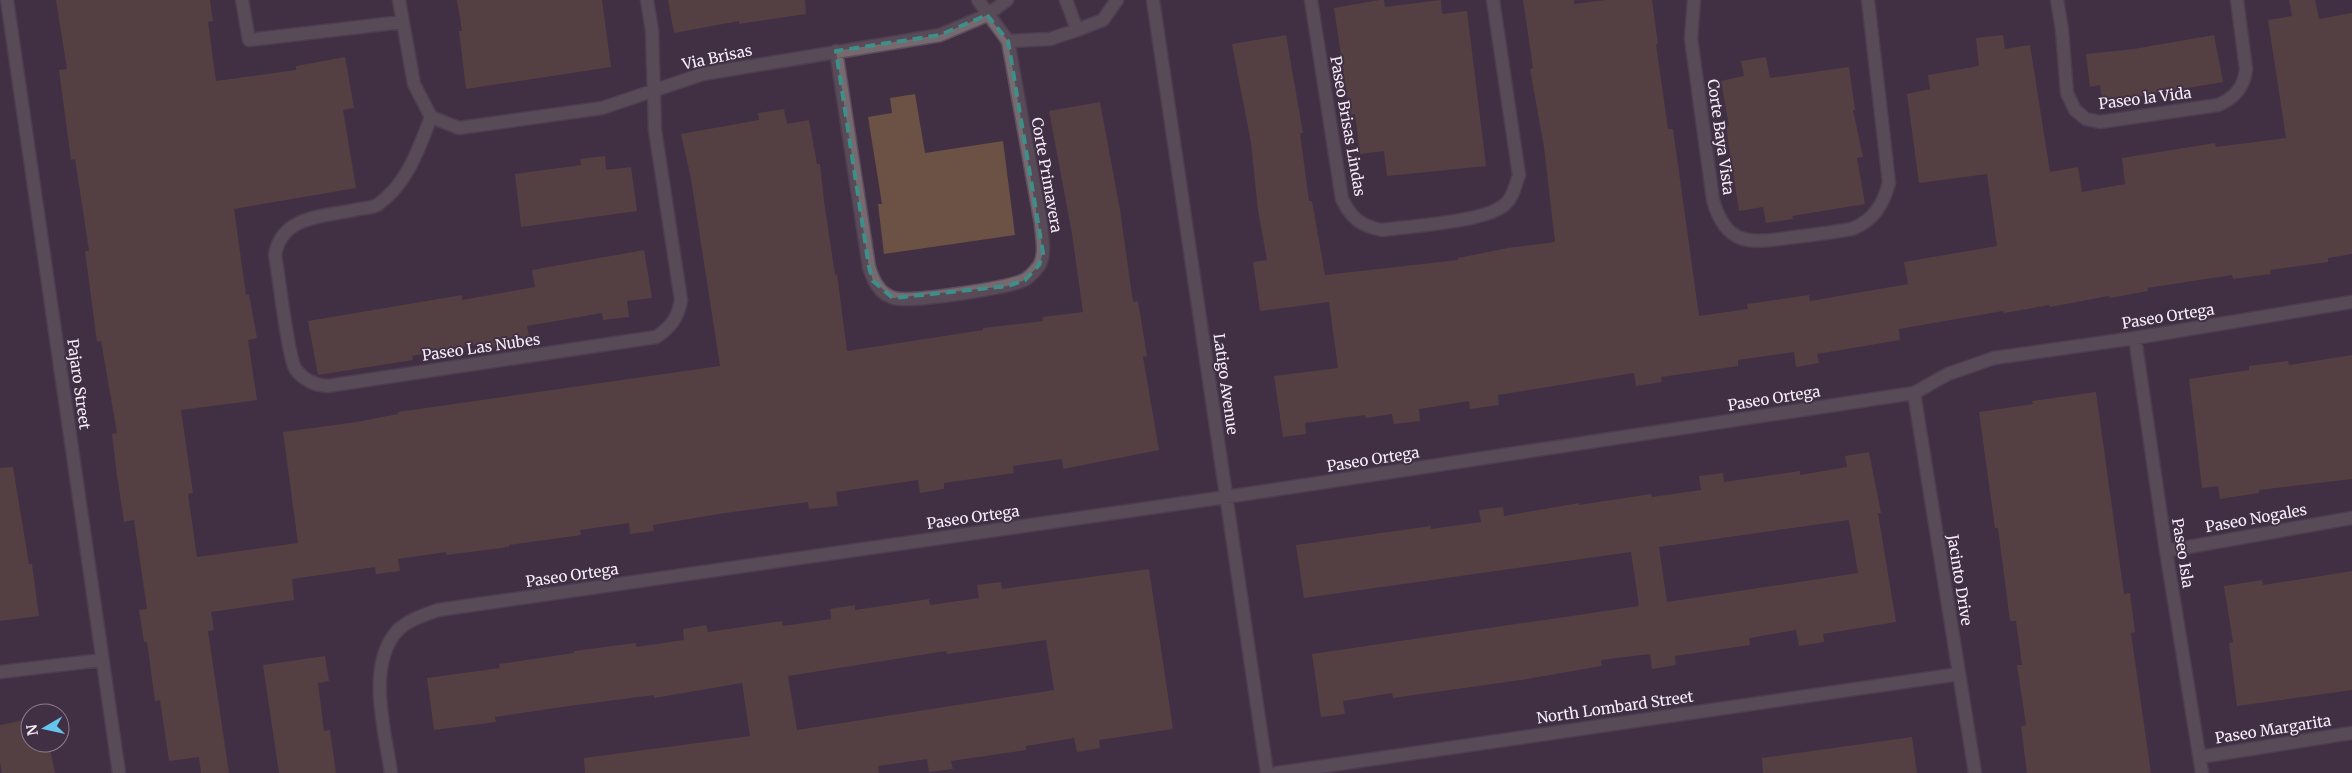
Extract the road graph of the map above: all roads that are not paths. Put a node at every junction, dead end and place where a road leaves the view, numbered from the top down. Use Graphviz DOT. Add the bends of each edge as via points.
graph roads {
  1 [pos="7,0"];
  2 [pos="242,0"];
  3 [pos="399,0"];
  4 [pos="647,0"];
  5 [pos="978,0"];
  6 [pos="1007,0"];
  7 [pos="1066,0"];
  8 [pos="1117,0"];
  9 [pos="1153,0"];
  10 [pos="1311,0"];
  11 [pos="1493,0"];
  12 [pos="1694,0"];
  13 [pos="1868,0"];
  14 [pos="2057,0"];
  15 [pos="2237,0"];
  16 [pos="987,15"];
  17 [pos="402,22"];
  18 [pos="1077,30"];
  19 [pos="1008,41"];
  20 [pos="836,51"];
  21 [pos="653,90"];
  22 [pos="431,116"];
  23 [pos="2352,302"];
  24 [pos="2134,338"];
  25 [pos="1914,393"];
  26 [pos="1226,497"];
  27 [pos="2352,518"];
  28 [pos="2166,551"];
  29 [pos="102,660"];
  30 [pos="0,672"];
  31 [pos="1959,674"];
  32 [pos="2352,733"];
  33 [pos="2200,757"];
  34 [pos="119,773"];
  35 [pos="391,773"];
  36 [pos="1267,773"];
  37 [pos="1277,773"];
  38 [pos="1975,773"];
  39 [pos="2202,773"];
  1 -- 29 [label="street, Pajaro Street"];
  2 -- 17 [label="street" via="249,40"];
  3 -- 17 [label="street"];
  4 -- 21 [label="street, Paseo Las Nubes" via="652,31"];
  5 -- 16 [label="street, Corte Primavera"];
  6 -- 16 [label="street, Via Brisas"];
  7 -- 18 [label="street"];
  8 -- 18 [label="street" via="1103,20"];
  9 -- 26 [label="street, Latigo Avenue"];
  10 -- 11 [label="street, Paseo Brisas Lindas" via="1342,199 1357,221 1382,230 1487,215 1513,195 1519,175"];
  12 -- 13 [label="street, Corte Baya Vista" via="1691,38 1713,200 1722,224 1738,237 1758,243 1852,229 1876,213 1884,202 1889,183"];
  14 -- 15 [label="street, Paseo la Vida" via="2067,92 2075,110 2086,119 2100,122 2218,105 2229,100 2239,90 2246,69"];
  16 -- 19 [label="street, Corte Primavera"];
  16 -- 20 [label="street, Via Brisas" via="940,35"];
  17 -- 22 [label="street" via="414,84"];
  18 -- 19 [label="street" via="1050,40"];
  19 -- 20 [label="street, Corte Primavera" via="1041,224 1043,253 1039,265 1025,280 1008,286 914,299 893,298 882,291 873,281 868,267"];
  20 -- 21 [label="street, Via Brisas" via="703,74"];
  21 -- 22 [label="street, Via Brisas" via="602,108 460,128"];
  21 -- 22 [label="street, Paseo Las Nubes" via="655,130 681,300 673,323 656,337 327,386 305,380 290,358 275,255 277,246 292,225 376,206 396,187 414,159"];
  23 -- 24 [label="street, Paseo Ortega"];
  24 -- 25 [label="street, Paseo Ortega" via="1994,358 1948,374"];
  24 -- 28 [label="street, Paseo Isla"];
  25 -- 26 [label="street, Paseo Ortega"];
  25 -- 31 [label="street, Jacinto Drive"];
  26 -- 35 [label="street, Paseo Ortega" via="438,610 413,620 397,632 383,656 378,684"];
  26 -- 36 [label="street, Latigo Avenue"];
  27 -- 28 [label="street, Paseo Nogales"];
  28 -- 33 [label="street, Paseo Isla"];
  29 -- 30 [label="street"];
  29 -- 34 [label="street, Pajaro Street"];
  31 -- 37 [label="street, North Lombard Street"];
  31 -- 38 [label="street, Jacinto Drive"];
  32 -- 33 [label="street, Paseo Margarita"];
  33 -- 39 [label="street, Paseo Isla"];
}
